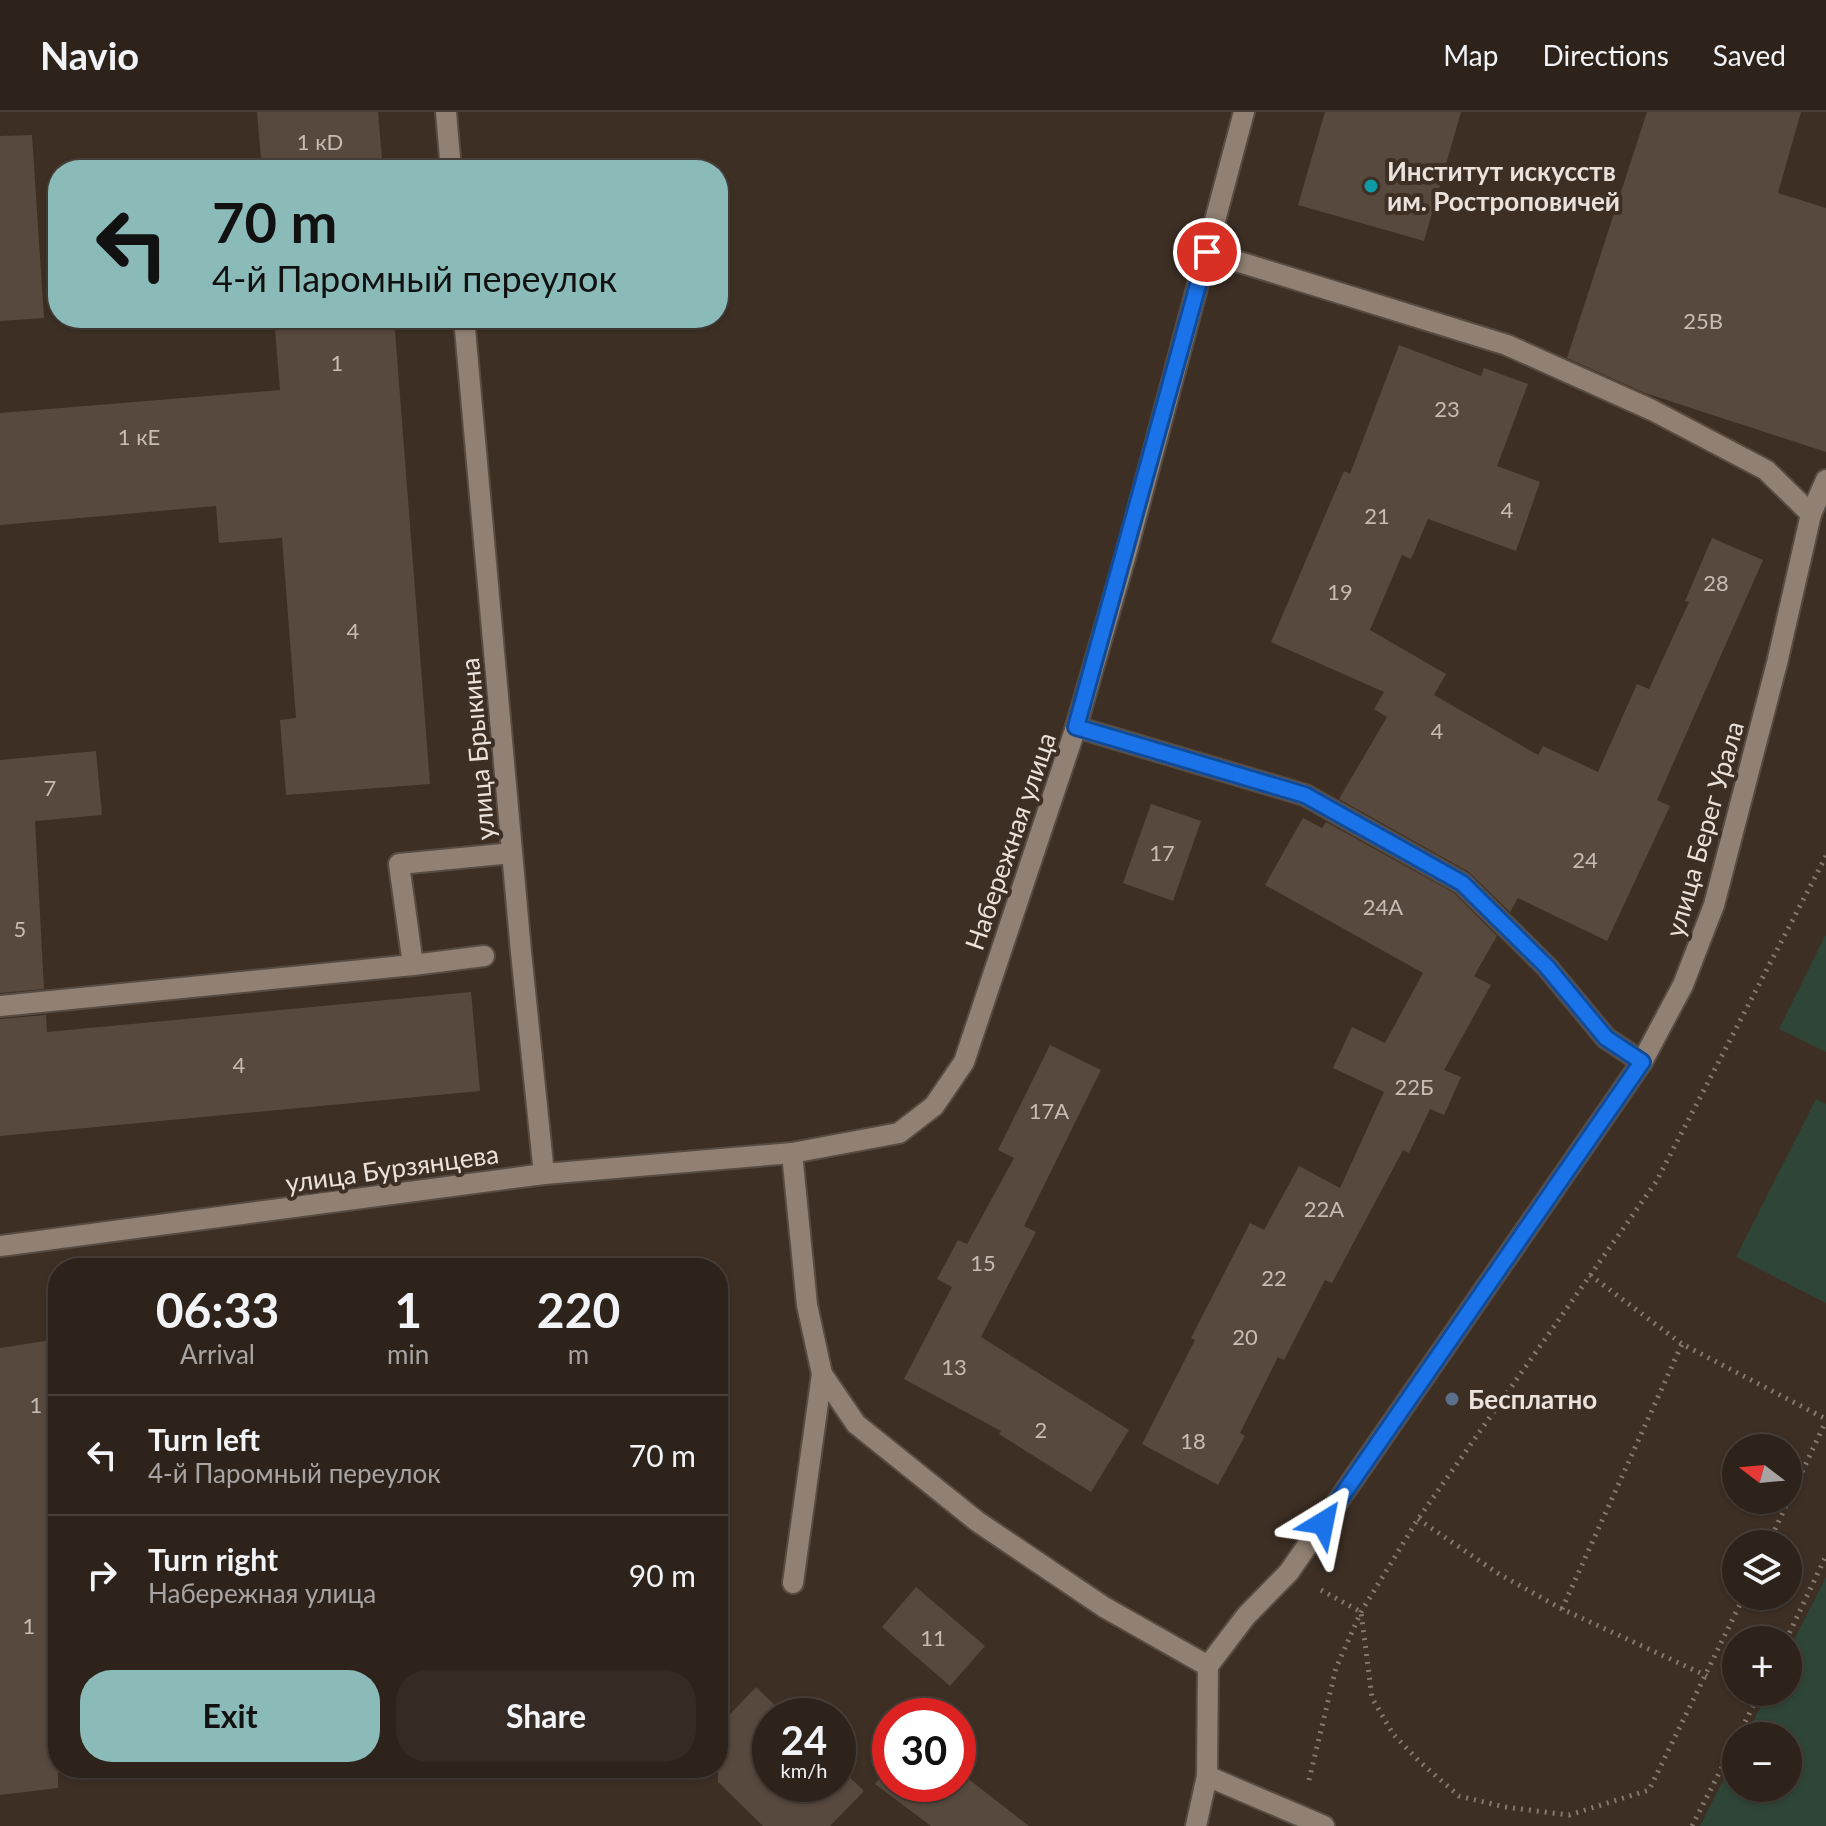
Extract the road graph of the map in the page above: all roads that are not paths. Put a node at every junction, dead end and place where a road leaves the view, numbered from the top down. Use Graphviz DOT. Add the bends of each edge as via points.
graph roads {
  1 [pos="446,112"];
  2 [pos="1244,112"];
  3 [pos="450,160"];
  4 [pos="1207,252"];
  5 [pos="465,328"];
  6 [pos="1826,480"];
  7 [pos="1811,514"];
  8 [pos="1076,727"];
  9 [pos="512,853"];
  10 [pos="484,956"];
  11 [pos="413,965"];
  12 [pos="0,1006"];
  13 [pos="1642,1062"];
  14 [pos="792,1153"];
  15 [pos="544,1174"];
  16 [pos="0,1246"];
  17 [pos="822,1374"];
  18 [pos="793,1583"];
  19 [pos="1208,1666"];
  20 [pos="1207,1776"];
  21 [pos="1196,1826"];
  22 [pos="1324,1826"];
  1 -- 3 [label="street"];
  2 -- 4 [label="street, Набережная улица"];
  4 -- 7 [label="street" via="1507,345 1652,410 1766,470"];
  4 -- 8 [label="street, Набережная улица"];
  5 -- 9 [label="street, улица Брыкина"];
  6 -- 7 [label="street, улица Берег Урала"];
  7 -- 13 [label="street, улица Берег Урала" via="1714,905 1683,985"];
  8 -- 13 [label="street" via="1305,795 1462,883 1547,967 1606,1038"];
  8 -- 14 [label="street, Набережная улица" via="964,1062 934,1106 899,1133"];
  9 -- 11 [label="street" via="399,864"];
  9 -- 15 [label="street, улица Брыкина"];
  10 -- 11 [label="street"];
  11 -- 12 [label="street"];
  13 -- 19 [label="street, улица Берег Урала" via="1289,1572"];
  14 -- 15 [label="street, улица Бурзянцева"];
  14 -- 17 [label="street" via="807,1305"];
  15 -- 16 [label="street, улица Бурзянцева"];
  17 -- 18 [label="street"];
  17 -- 19 [label="street" via="856,1424 978,1522 1104,1607"];
  19 -- 20 [label="street"];
  20 -- 21 [label="street"];
  20 -- 22 [label="street"];
}
